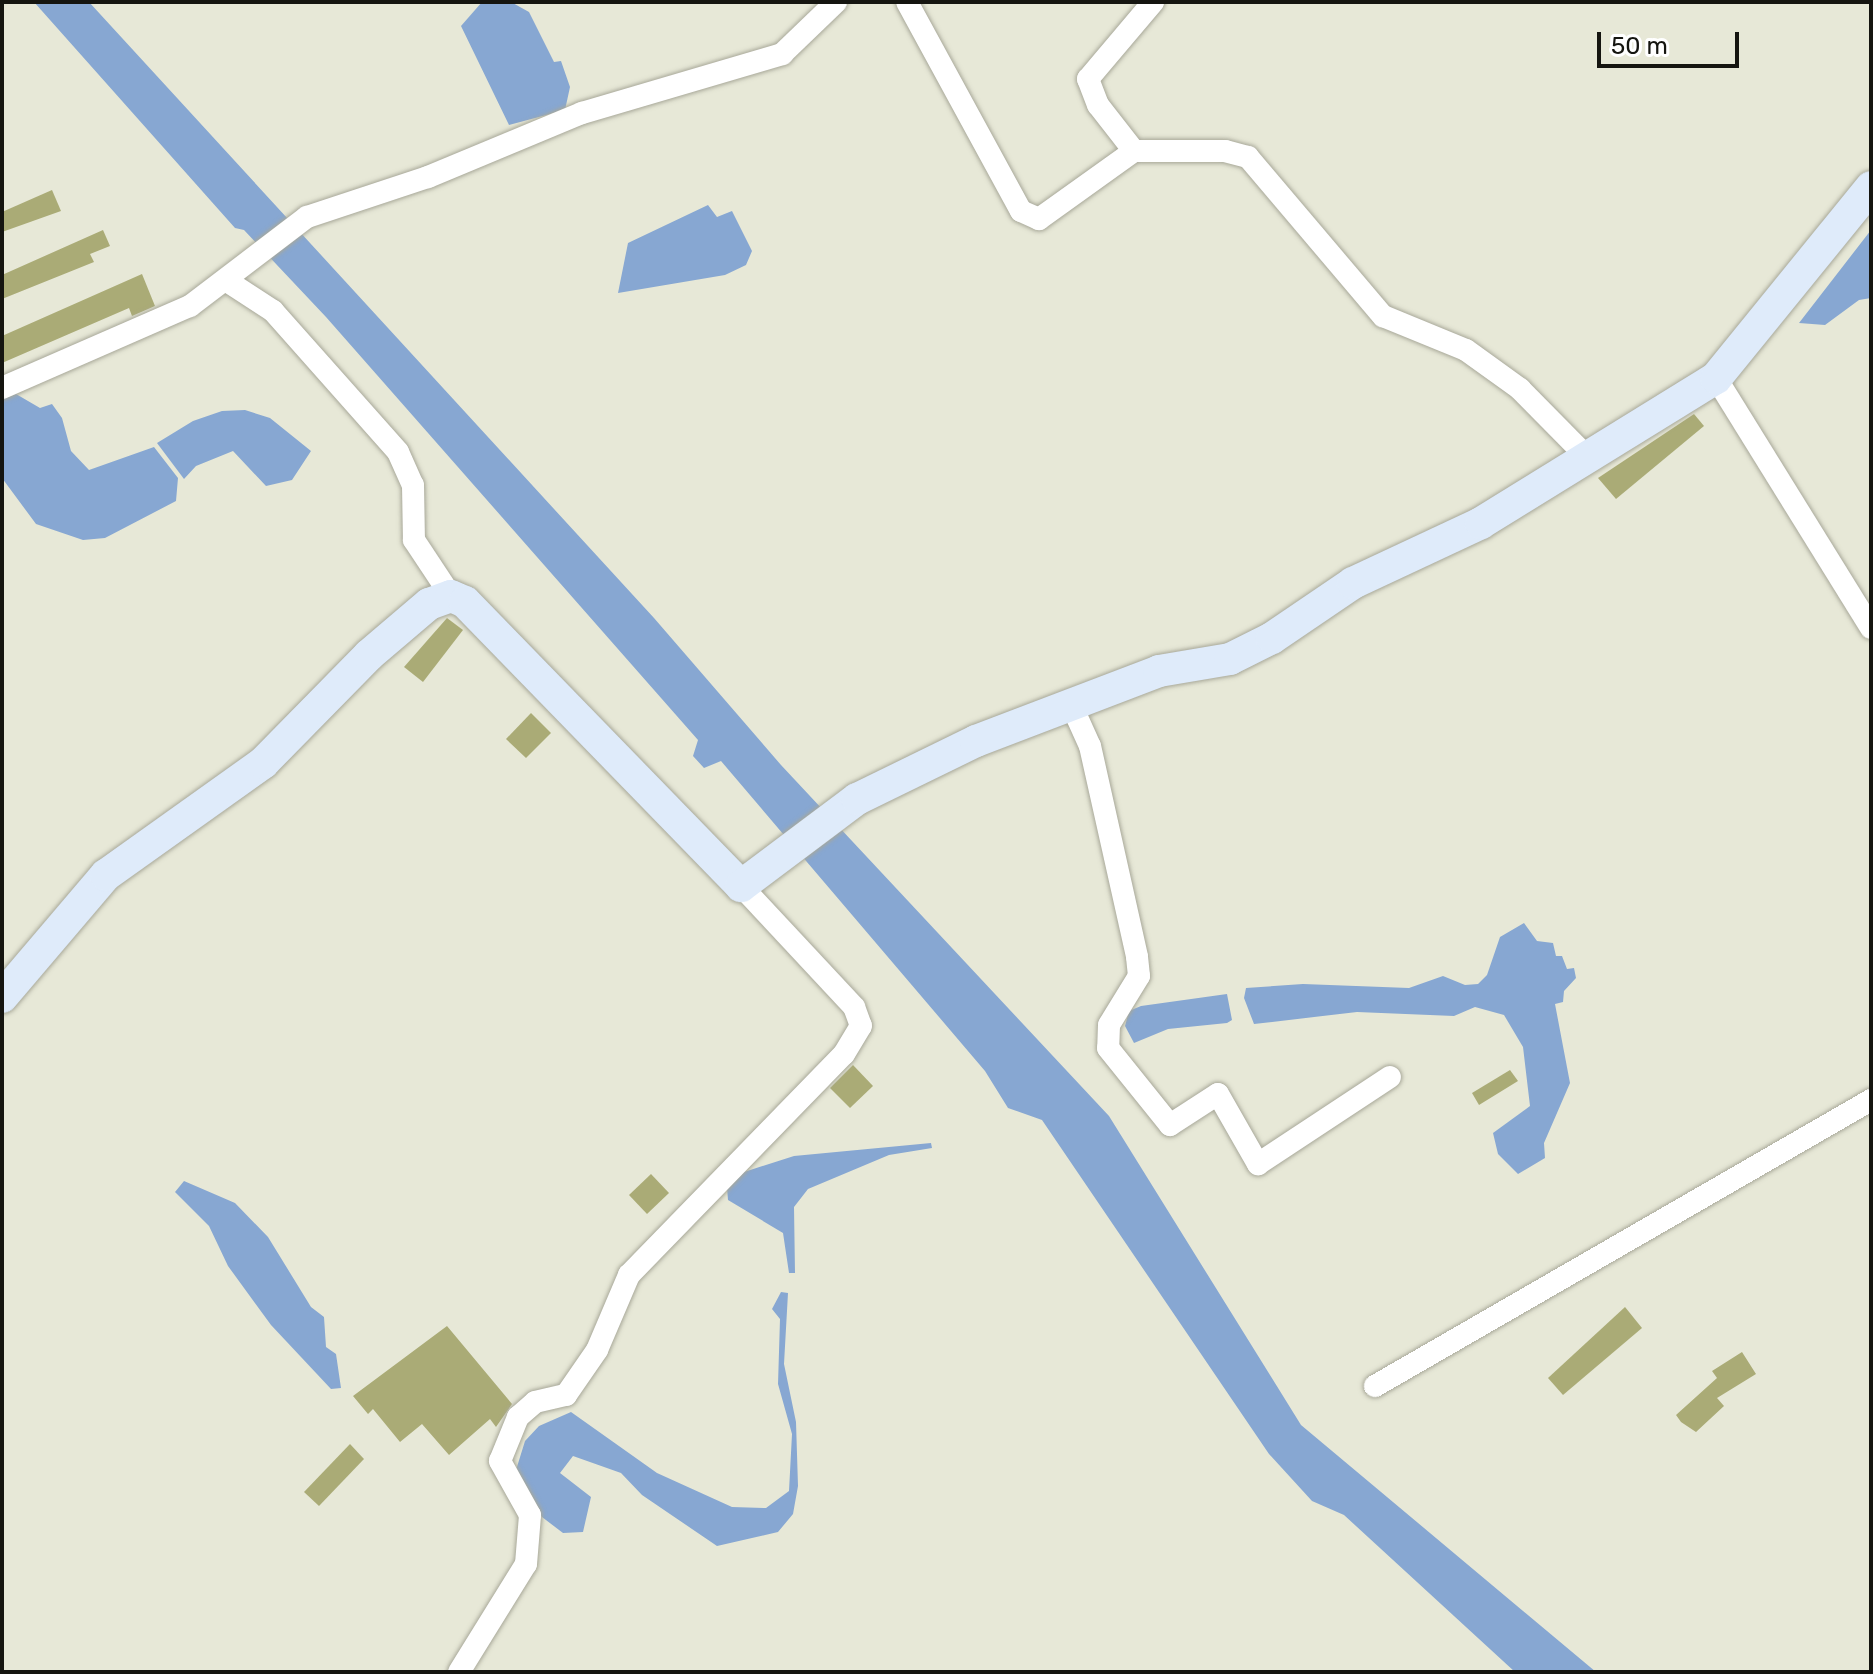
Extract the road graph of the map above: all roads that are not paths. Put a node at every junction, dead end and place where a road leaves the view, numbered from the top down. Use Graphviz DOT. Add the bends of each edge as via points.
graph roads {
  1 [pos="836,2"];
  2 [pos="907,2"];
  3 [pos="1153,2"];
  4 [pos="1134,151"];
  5 [pos="1871,187"];
  6 [pos="235,276"];
  7 [pos="1716,378"];
  8 [pos="2,388"];
  9 [pos="1587,457"];
  10 [pos="451,596"];
  11 [pos="1871,628"];
  12 [pos="1071,704"];
  13 [pos="752,878"];
  14 [pos="2,997"];
  15 [pos="1390,1077"];
  16 [pos="1871,1100"];
  17 [pos="1375,1386"];
  18 [pos="459,1672"];
  1 -- 6 [label="street" via="782,54 582,113 428,177 307,217"];
  2 -- 4 [label="street" via="1021,211 1039,219"];
  3 -- 4 [label="street" via="1088,79 1098,105"];
  4 -- 9 [label="street" via="1211,150 1248,157 1383,316 1466,350 1520,389"];
  5 -- 7 [label="street"];
  6 -- 8 [label="street" via="190,306"];
  6 -- 10 [label="street" via="273,311 398,452 413,485 414,540"];
  7 -- 9 [label="street"];
  7 -- 11 [label="street"];
  9 -- 12 [label="street" via="1481,523 1353,583 1272,638 1230,659 1159,671"];
  10 -- 13 [label="street" via="465,602"];
  10 -- 14 [label="street" via="429,604 369,655 263,763 106,875"];
  12 -- 13 [label="street" via="976,741 857,799"];
  12 -- 15 [label="street" via="1090,746 1137,957 1139,976 1109,1025 1108,1048 1170,1125 1218,1094 1258,1164"];
  13 -- 18 [label="street" via="854,1007 861,1026 844,1054 629,1275 597,1350 566,1395 535,1402 518,1417 500,1461 530,1515 526,1564"];
  16 -- 17 [label="street"];
}
